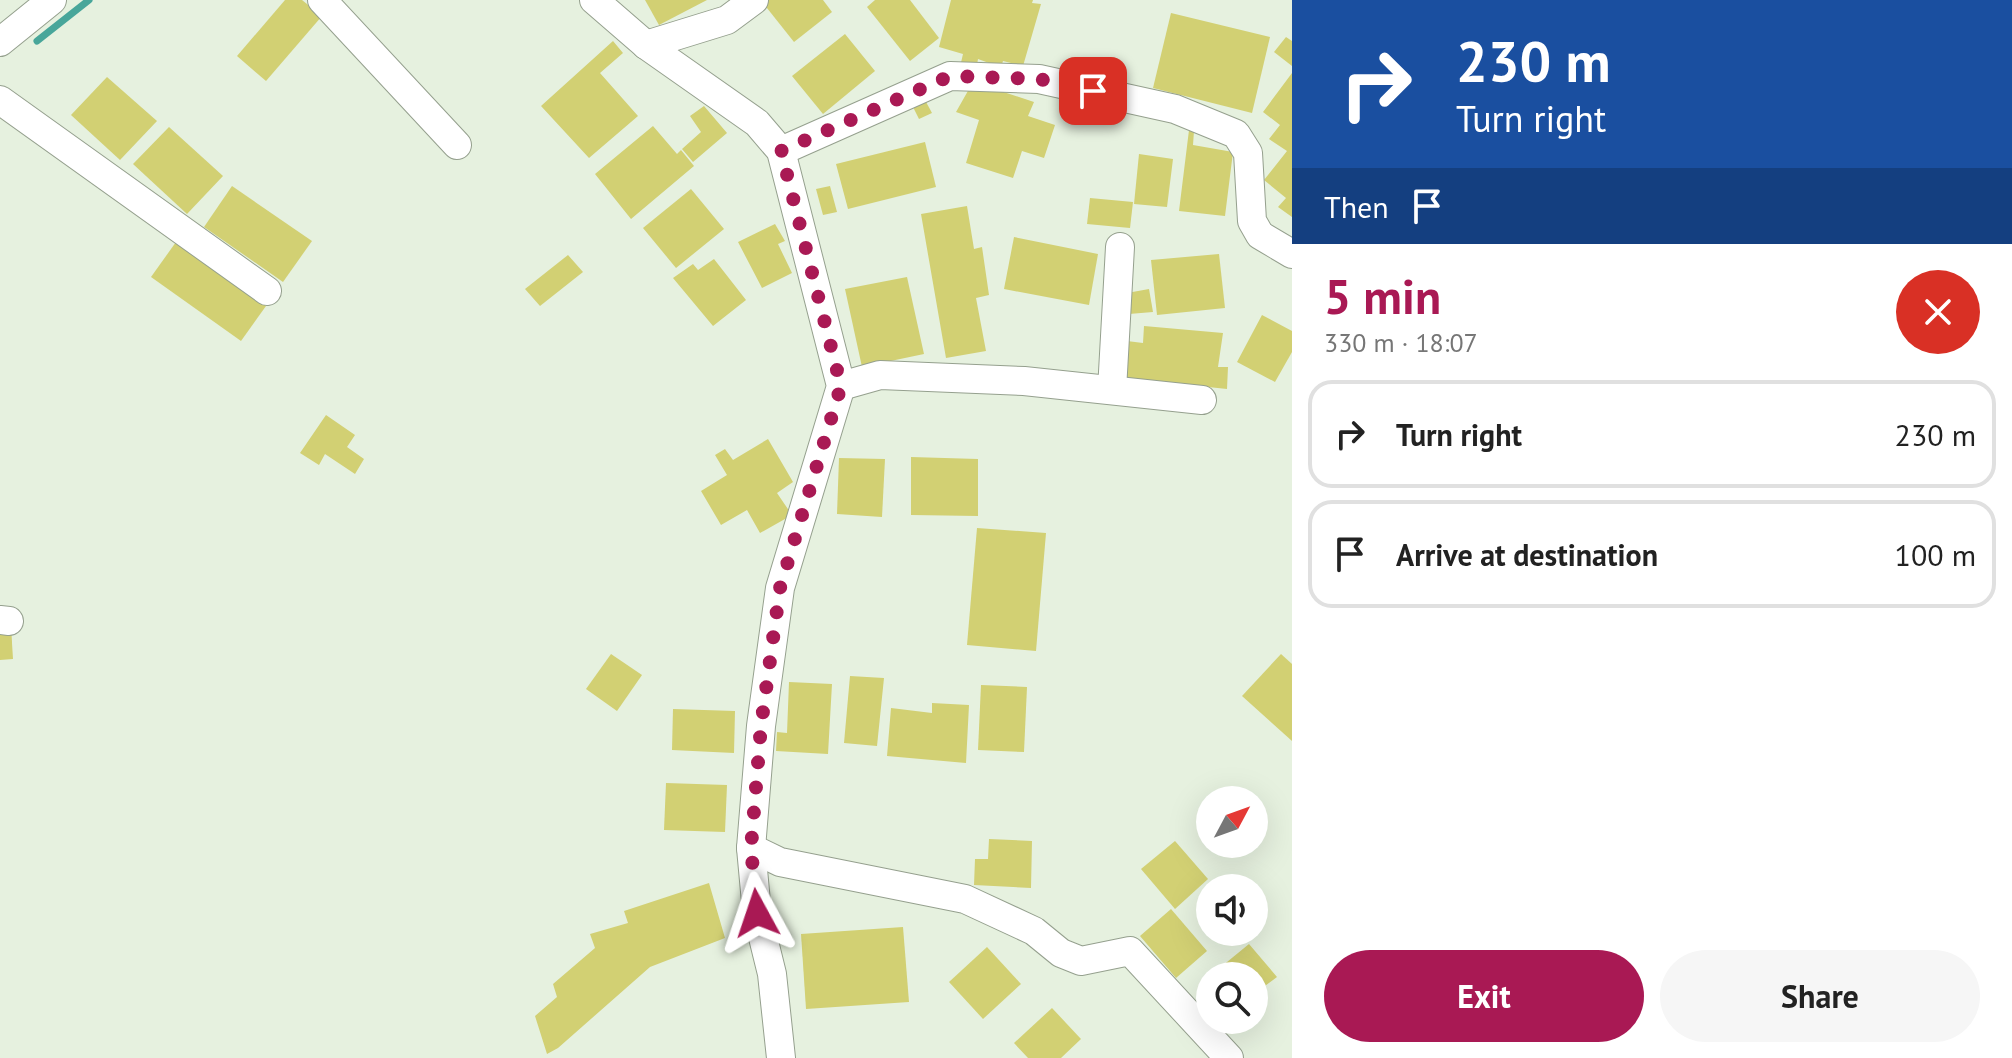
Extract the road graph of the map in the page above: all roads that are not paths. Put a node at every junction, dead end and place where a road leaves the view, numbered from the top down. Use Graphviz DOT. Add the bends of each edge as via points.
graph roads {
  1 [pos="52,0"];
  2 [pos="322,0"];
  3 [pos="594,0"];
  4 [pos="754,0"];
  5 [pos="0,42"];
  6 [pos="646,45"];
  7 [pos="0,100"];
  8 [pos="457,145"];
  9 [pos="781,151"];
  10 [pos="1120,247"];
  11 [pos="1292,254"];
  12 [pos="267,291"];
  13 [pos="841,386"];
  14 [pos="1112,390"];
  15 [pos="1202,400"];
  16 [pos="751,848"];
  17 [pos="781,1058"];
  18 [pos="1229,1058"];
  1 -- 5 [label="street"];
  2 -- 8 [label="street"];
  3 -- 6 [label="street"];
  4 -- 6 [label="street" via="727,20"];
  6 -- 9 [label="street" via="757,123"];
  7 -- 12 [label="street"];
  9 -- 11 [label="street" via="950,76 1039,79 1175,109 1236,134 1248,153 1252,174 1252,221 1260,235"];
  9 -- 13 [label="street"];
  10 -- 14 [label="street"];
  13 -- 14 [label="street" via="880,375"];
  13 -- 16 [label="street" via="780,588"];
  14 -- 15 [label="street"];
  16 -- 17 [label="street"];
  16 -- 18 [label="street" via="780,862 965,899 1034,931 1061,953 1081,961 1130,951"];
}
